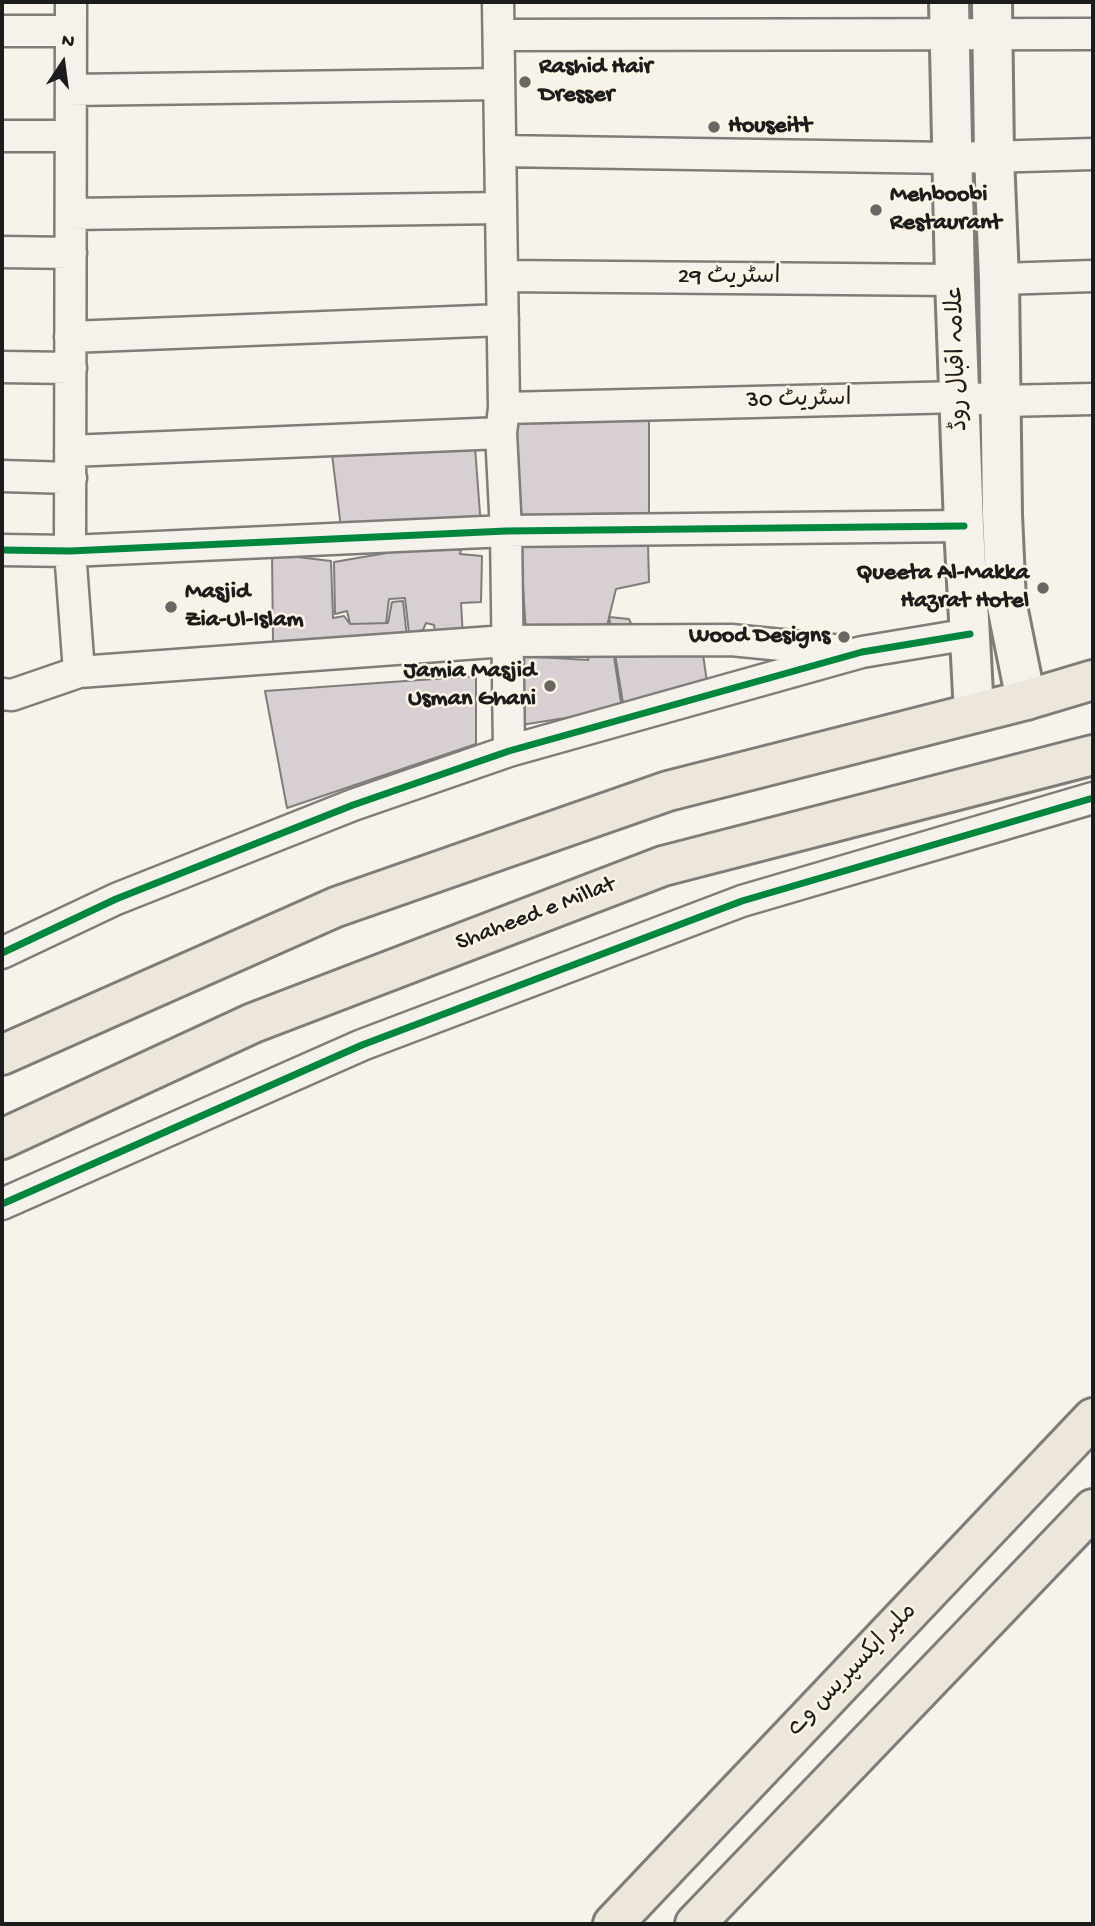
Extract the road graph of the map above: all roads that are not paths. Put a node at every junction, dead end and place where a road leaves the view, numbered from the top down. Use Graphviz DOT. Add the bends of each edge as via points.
graph roads {
  1 [pos="498,2"];
  2 [pos="71,16"];
  3 [pos="949,18"];
  4 [pos="992,19"];
  5 [pos="2,31"];
  6 [pos="1093,34"];
  7 [pos="499,35"];
  8 [pos="499,84"];
  9 [pos="71,90"];
  10 [pos="2,136"];
  11 [pos="70,136"];
  12 [pos="500,151"];
  13 [pos="1093,154"];
  14 [pos="994,156"];
  15 [pos="952,158"];
  16 [pos="501,208"];
  17 [pos="71,214"];
  18 [pos="2,252"];
  19 [pos="71,253"];
  20 [pos="502,276"];
  21 [pos="1093,276"];
  22 [pos="999,279"];
  23 [pos="955,280"];
  24 [pos="503,320"];
  25 [pos="70,337"];
  26 [pos="2,367"];
  27 [pos="71,368"];
  28 [pos="961,397"];
  29 [pos="1093,400"];
  30 [pos="1001,401"];
  31 [pos="503,421"];
  32 [pos="71,464"];
  33 [pos="2,476"];
  34 [pos="964,526"];
  35 [pos="506,531"];
  36 [pos="2,550"];
  37 [pos="70,551"];
  38 [pos="1006,601"];
  39 [pos="970,620"];
  40 [pos="506,641"];
  41 [pos="862,652"];
  42 [pos="79,672"];
  43 [pos="1093,680"];
  44 [pos="2,694"];
  45 [pos="1026,700"];
  46 [pos="974,713"];
  47 [pos="509,751"];
  48 [pos="1093,755"];
  49 [pos="1093,798"];
  50 [pos="2,953"];
  51 [pos="2,1055"];
  52 [pos="2,1139"];
  53 [pos="2,1204"];
  54 [pos="1093,1418"];
  55 [pos="1093,1509"];
  56 [pos="613,1924"];
  57 [pos="695,1924"];
  1 -- 7 [label="street"];
  2 -- 5 [label="street"];
  2 -- 9 [label="street"];
  3 -- 4 [label="street"];
  3 -- 7 [label="street"];
  3 -- 15 [label="street, علامہ اقبال روڈ"];
  4 -- 6 [label="street"];
  4 -- 14 [label="street, علامہ اقبال روڈ"];
  7 -- 8 [label="street"];
  8 -- 9 [label="street"];
  8 -- 12 [label="street"];
  9 -- 11 [label="street"];
  10 -- 11 [label="street"];
  11 -- 17 [label="street"];
  12 -- 15 [label="street"];
  12 -- 16 [label="street"];
  13 -- 14 [label="street"];
  14 -- 15 [label="street"];
  14 -- 22 [label="street, علامہ اقبال روڈ"];
  15 -- 23 [label="street, علامہ اقبال روڈ"];
  16 -- 17 [label="street"];
  16 -- 20 [label="street"];
  17 -- 19 [label="street"];
  18 -- 19 [label="street"];
  19 -- 25 [label="street"];
  20 -- 23 [label="street, اسٹریٹ 29"];
  20 -- 24 [label="street"];
  21 -- 22 [label="street"];
  22 -- 30 [label="street, علامہ اقبال روڈ"];
  23 -- 28 [label="street, علامہ اقبال روڈ"];
  24 -- 25 [label="street"];
  24 -- 31 [label="street"];
  25 -- 27 [label="street"];
  26 -- 27 [label="street"];
  27 -- 32 [label="street"];
  28 -- 30 [label="street, اسٹریٹ 30"];
  28 -- 31 [label="street, اسٹریٹ 30"];
  28 -- 34 [label="street, علامہ اقبال روڈ"];
  29 -- 30 [label="street, اسٹریٹ 30"];
  30 -- 38 [label="street, علامہ اقبال روڈ"];
  31 -- 32 [label="street, اسٹریٹ 30"];
  31 -- 35 [label="street"];
  32 -- 33 [label="street, اسٹریٹ 30"];
  32 -- 37 [label="street"];
  34 -- 35 [label="street"];
  34 -- 39 [label="street, علامہ اقبال روڈ"];
  35 -- 37 [label="street"];
  35 -- 40 [label="street"];
  36 -- 37 [label="street"];
  37 -- 42 [label="street"];
  38 -- 39 [label="street"];
  38 -- 45 [label="street, علامہ اقبال روڈ"];
  39 -- 41 [label="street"];
  39 -- 46 [label="street, علامہ اقبال روڈ"];
  40 -- 41 [label="street" via="731,640"];
  40 -- 42 [label="street"];
  40 -- 47 [label="street"];
  41 -- 47 [label="street"];
  42 -- 44 [label="street" via="12,695"];
  43 -- 45 [label="main road"];
  45 -- 46 [label="main road"];
  46 -- 51 [label="main road" via="668,791 336,907"];
  47 -- 50 [label="street" via="353,805 116,899"];
  48 -- 52 [label="main road, Shaheed e Millat" via="663,866 253,1023"];
  49 -- 53 [label="street" via="742,901 362,1045"];
  54 -- 56 [label="main road, ملیر ایکسپریس وے"];
  55 -- 57 [label="main road"];
}
